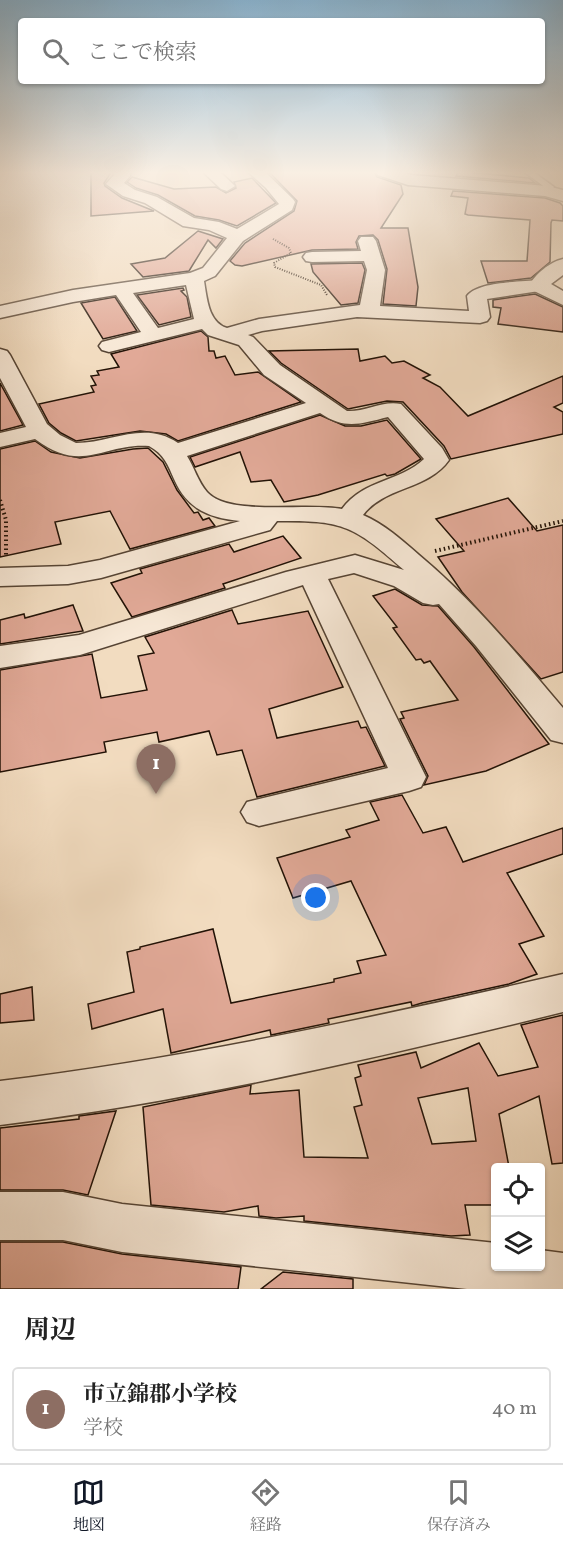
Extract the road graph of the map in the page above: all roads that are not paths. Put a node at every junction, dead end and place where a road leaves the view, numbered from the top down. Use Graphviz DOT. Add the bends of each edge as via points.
graph roads {
  1 [pos="226,231"];
  2 [pos="247,231"];
  3 [pos="239,236"];
  4 [pos="312,256"];
  5 [pos="563,264"];
  6 [pos="194,278"];
  7 [pos="540,286"];
  8 [pos="122,291"];
  9 [pos="563,299"];
  10 [pos="369,311"];
  11 [pos="0,312"];
  12 [pos="206,322"];
  13 [pos="153,335"];
  14 [pos="227,335"];
  15 [pos="109,346"];
  16 [pos="0,358"];
  17 [pos="322,405"];
  18 [pos="40,431"];
  19 [pos="0,440"];
  20 [pos="174,452"];
  21 [pos="271,515"];
  22 [pos="348,518"];
  23 [pos="3,569"];
  24 [pos="312,574"];
  25 [pos="440,588"];
  26 [pos="0,657"];
  27 [pos="563,731"];
  28 [pos="259,812"];
  29 [pos="563,993"];
  30 [pos="0,1103"];
  31 [pos="0,1216"];
  32 [pos="563,1278"];
  1 -- 3 [label="street"];
  2 -- 3 [label="street"];
  3 -- 6 [label="street" via="209,272"];
  4 -- 10 [label="street" via="369,248 376,270"];
  5 -- 7 [label="street"];
  6 -- 8 [label="street"];
  6 -- 12 [label="street"];
  7 -- 9 [label="street"];
  7 -- 10 [label="street" via="489,291 477,296 480,317"];
  8 -- 11 [label="street" via="73,296"];
  8 -- 13 [label="street"];
  10 -- 14 [label="street" via="259,325"];
  12 -- 13 [label="street"];
  12 -- 14 [label="street"];
  13 -- 15 [label="street"];
  14 -- 17 [label="street" via="246,341 272,370"];
  16 -- 18 [label="street"];
  17 -- 20 [label="street"];
  17 -- 22 [label="street" via="341,417 355,418 393,408 437,460 355,505"];
  18 -- 19 [label="street"];
  18 -- 20 [label="street" via="77,450 145,438"];
  20 -- 21 [label="street" via="197,499 221,512"];
  21 -- 22 [label="street" via="338,514"];
  21 -- 23 [label="street" via="261,524 101,569 68,575"];
  22 -- 25 [label="street" via="376,534"];
  24 -- 25 [label="street" via="355,564 404,580 436,598"];
  24 -- 26 [label="street" via="106,638"];
  24 -- 28 [label="street" via="409,777"];
  25 -- 27 [label="street"];
  29 -- 30 [label="street" via="411,1029 177,1076"];
  31 -- 32 [label="street" via="63,1216 122,1228 463,1263"];
}
